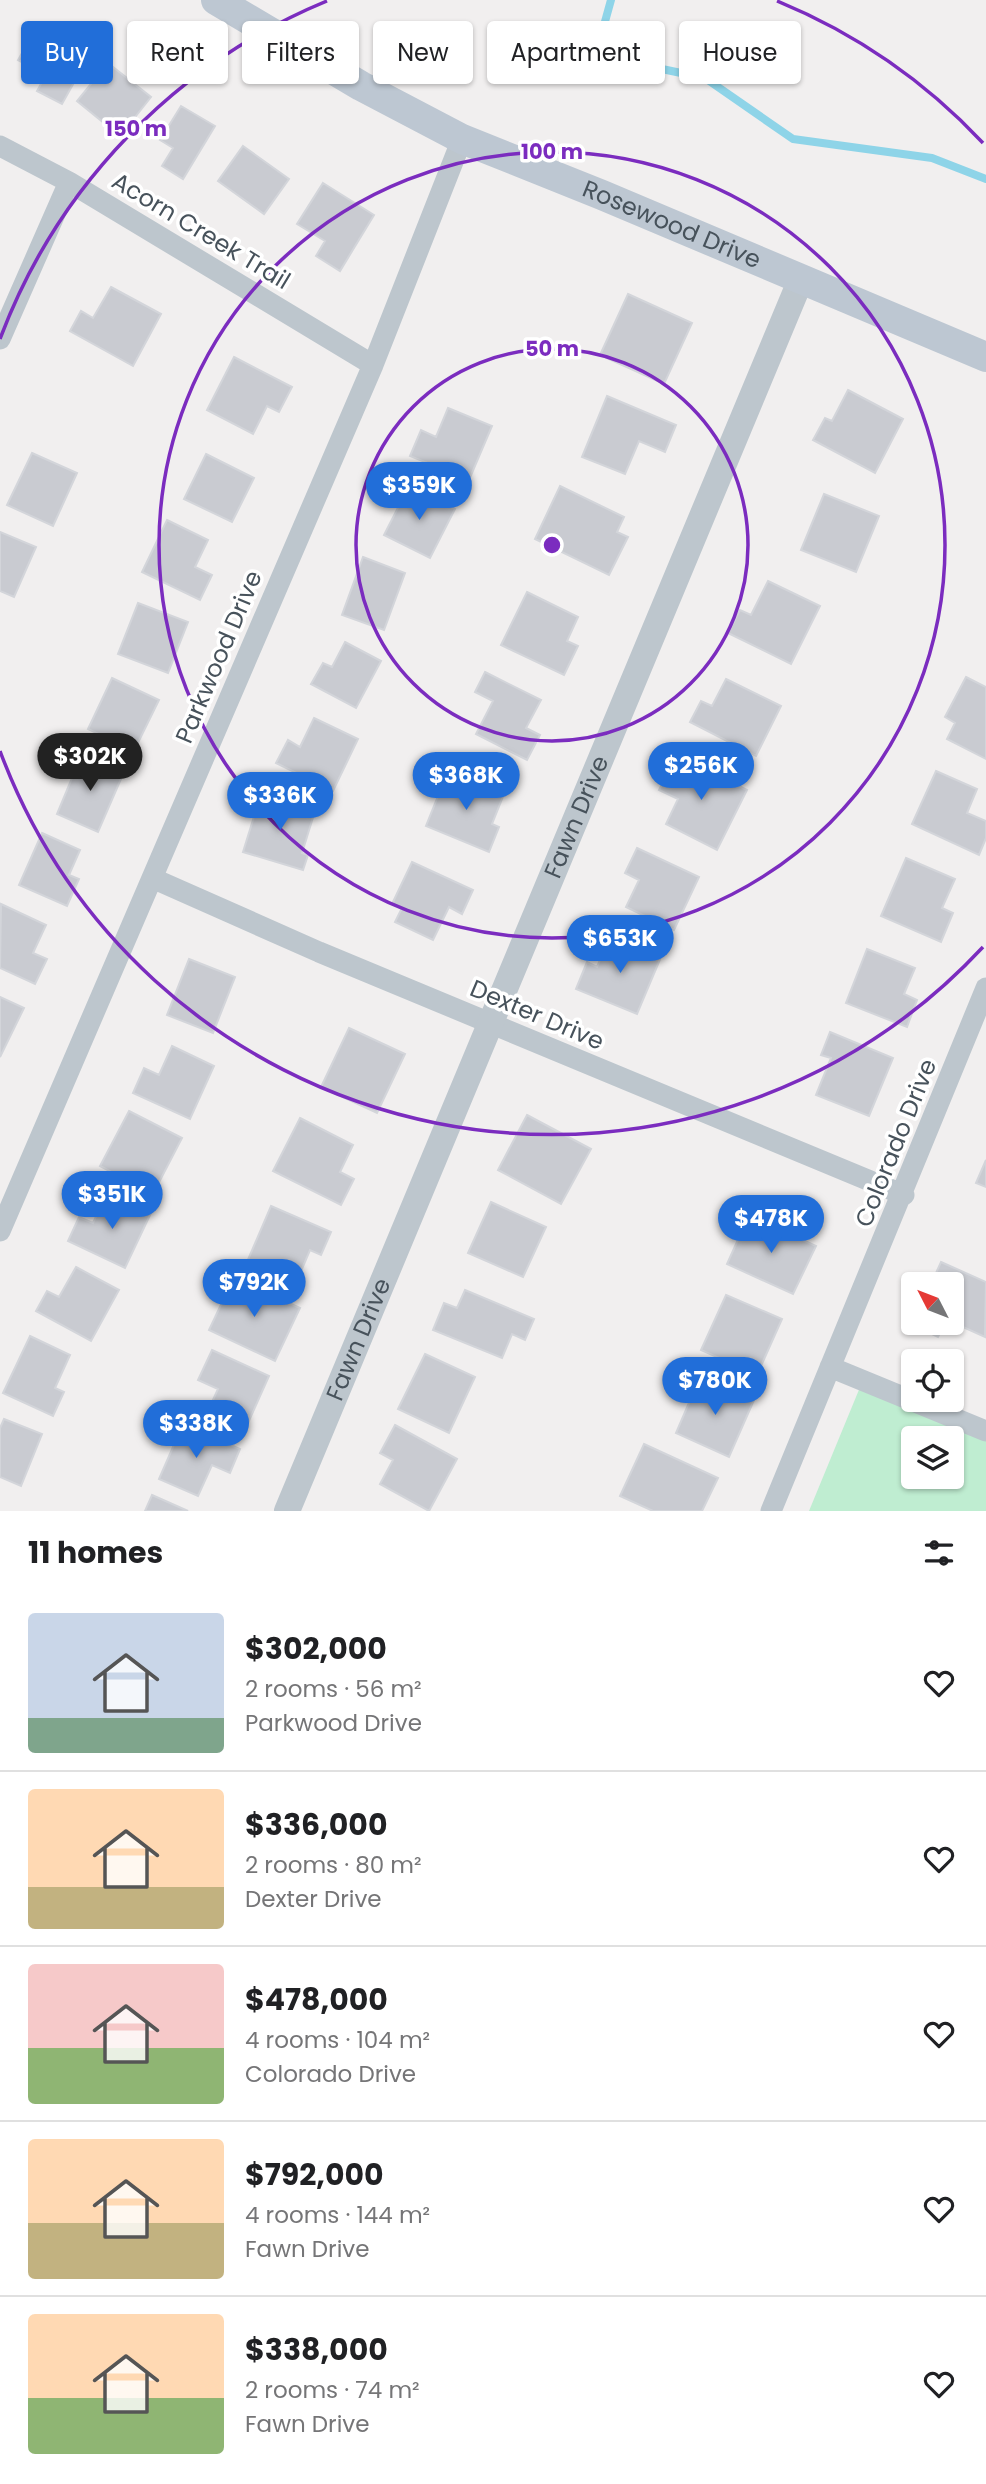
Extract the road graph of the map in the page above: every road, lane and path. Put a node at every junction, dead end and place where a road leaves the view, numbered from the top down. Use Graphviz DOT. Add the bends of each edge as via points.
graph roads {
  1 [pos="216,0"];
  2 [pos="462,139"];
  3 [pos="0,146"];
  4 [pos="69,183"];
  5 [pos="801,279"];
  6 [pos="0,339"];
  7 [pos="986,357"];
  8 [pos="373,365"];
  9 [pos="152,878"];
  10 [pos="986,988"];
  11 [pos="490,1024"];
  12 [pos="980,1026"];
  13 [pos="904,1195"];
  14 [pos="1,1224"];
  15 [pos="830,1367"];
  16 [pos="986,1431"];
  17 [pos="287,1511"];
  18 [pos="771,1511"];
  1 -- 2 [label="main road, Rosewood Drive" via="361,86"];
  2 -- 5 [label="main road, Rosewood Drive"];
  2 -- 8 [label="street, Parkwood Drive"];
  3 -- 4 [label="street, Acorn Creek Trail"];
  4 -- 6 [label="street"];
  4 -- 8 [label="street, Acorn Creek Trail"];
  5 -- 7 [label="main road, Rosewood Drive"];
  5 -- 11 [label="street, Fawn Drive"];
  8 -- 9 [label="street, Parkwood Drive"];
  9 -- 11 [label="street, Dexter Drive"];
  9 -- 14 [label="street, Parkwood Drive"];
  10 -- 12 [label="street, Colorado Drive"];
  11 -- 13 [label="street, Dexter Drive"];
  11 -- 17 [label="street, Fawn Drive"];
  12 -- 13 [label="street, Colorado Drive"];
  13 -- 15 [label="street, Colorado Drive"];
  15 -- 16 [label="street"];
  15 -- 18 [label="street, Colorado Drive"];
}
